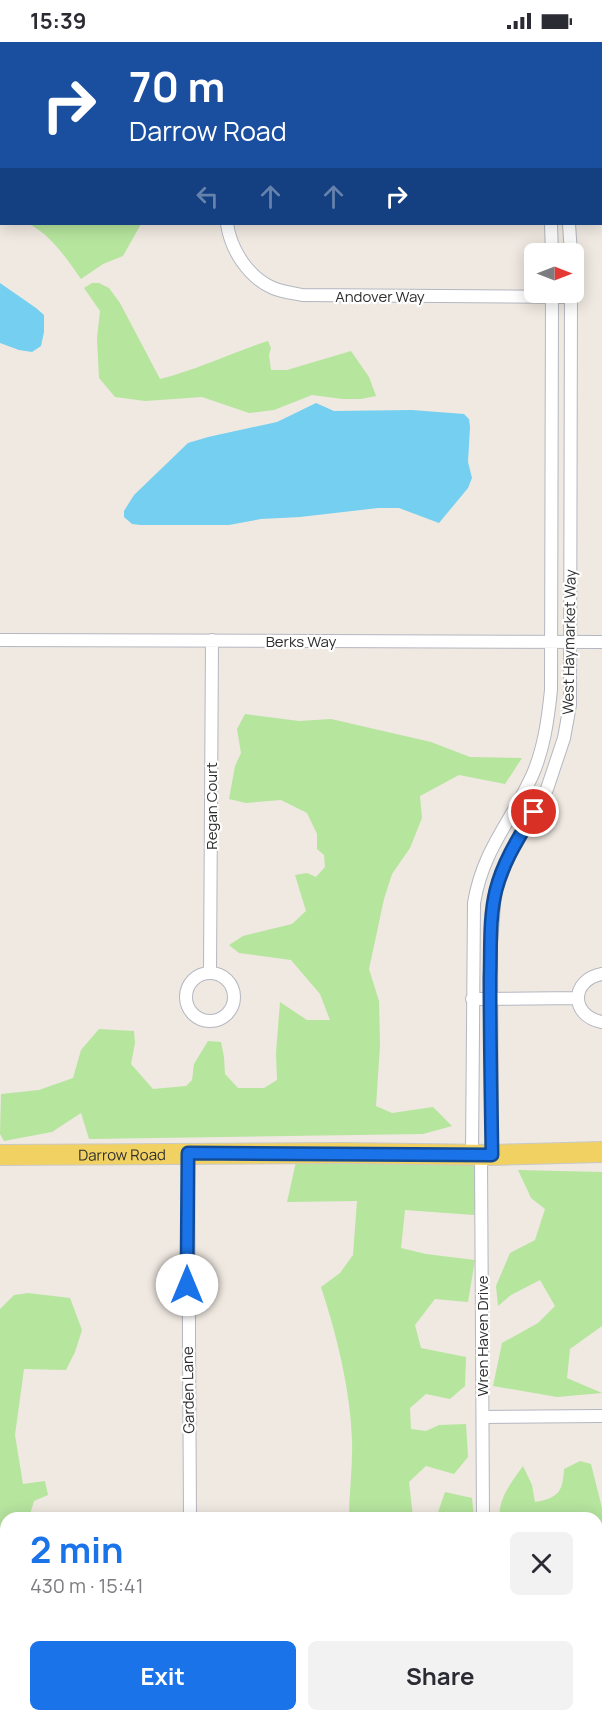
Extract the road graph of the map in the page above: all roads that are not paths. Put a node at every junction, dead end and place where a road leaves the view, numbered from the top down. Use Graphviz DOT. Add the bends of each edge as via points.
graph roads {
  1 [pos="227,225"];
  2 [pos="551,225"];
  3 [pos="569,225"];
  4 [pos="552,243"];
  5 [pos="570,243"];
  6 [pos="524,295"];
  7 [pos="552,303"];
  8 [pos="571,303"];
  9 [pos="0,640"];
  10 [pos="212,640"];
  11 [pos="550,642"];
  12 [pos="570,642"];
  13 [pos="602,642"];
  14 [pos="210,972"];
  15 [pos="602,974"];
  16 [pos="490,998"];
  17 [pos="577,998"];
  18 [pos="472,999"];
  19 [pos="602,1022"];
  20 [pos="602,1152"];
  21 [pos="188,1153"];
  22 [pos="0,1155"];
  23 [pos="482,1155"];
  24 [pos="602,1416"];
  25 [pos="483,1417"];
  26 [pos="190,1512"];
  27 [pos="483,1512"];
  1 -- 6 [label="street, Andover Way" via="237,254 257,278 274,288 302,295"];
  2 -- 4 [label="street"];
  3 -- 5 [label="street"];
  7 -- 11 [label="street, West Haymarket Way"];
  8 -- 12 [label="street, West Haymarket Way"];
  9 -- 10 [label="street, Berks Way"];
  10 -- 11 [label="street, Berks Way"];
  10 -- 14 [label="street, Regan Court"];
  11 -- 12 [label="street, Berks Way"];
  11 -- 18 [label="street, West Haymarket Way" via="549,714 539,758 490,849 476,887"];
  12 -- 13 [label="street, Berks Way"];
  12 -- 16 [label="street, West Haymarket Way" via="570,705 560,753 547,789 508,858 495,892"];
  14 -- 14 [label="street" via="223,975 232,984 235,997 232,1009 223,1018 210,1021 198,1018 189,1009 186,997 189,984 198,975"];
  15 -- 17 [label="street" via="589,977 580,986"];
  16 -- 17 [label="street"];
  16 -- 18 [label="street"];
  16 -- 23 [label="street, West Haymarket Way"];
  17 -- 19 [label="street" via="580,1010 589,1019"];
  18 -- 23 [label="street, West Haymarket Way"];
  20 -- 23 [label="main road, Darrow Road"];
  21 -- 22 [label="main road, Darrow Road"];
  21 -- 23 [label="main road, Darrow Road"];
  21 -- 26 [label="street, Garden Lane"];
  23 -- 25 [label="street, Wren Haven Drive"];
  24 -- 25 [label="street"];
  25 -- 27 [label="street, Wren Haven Drive"];
}
